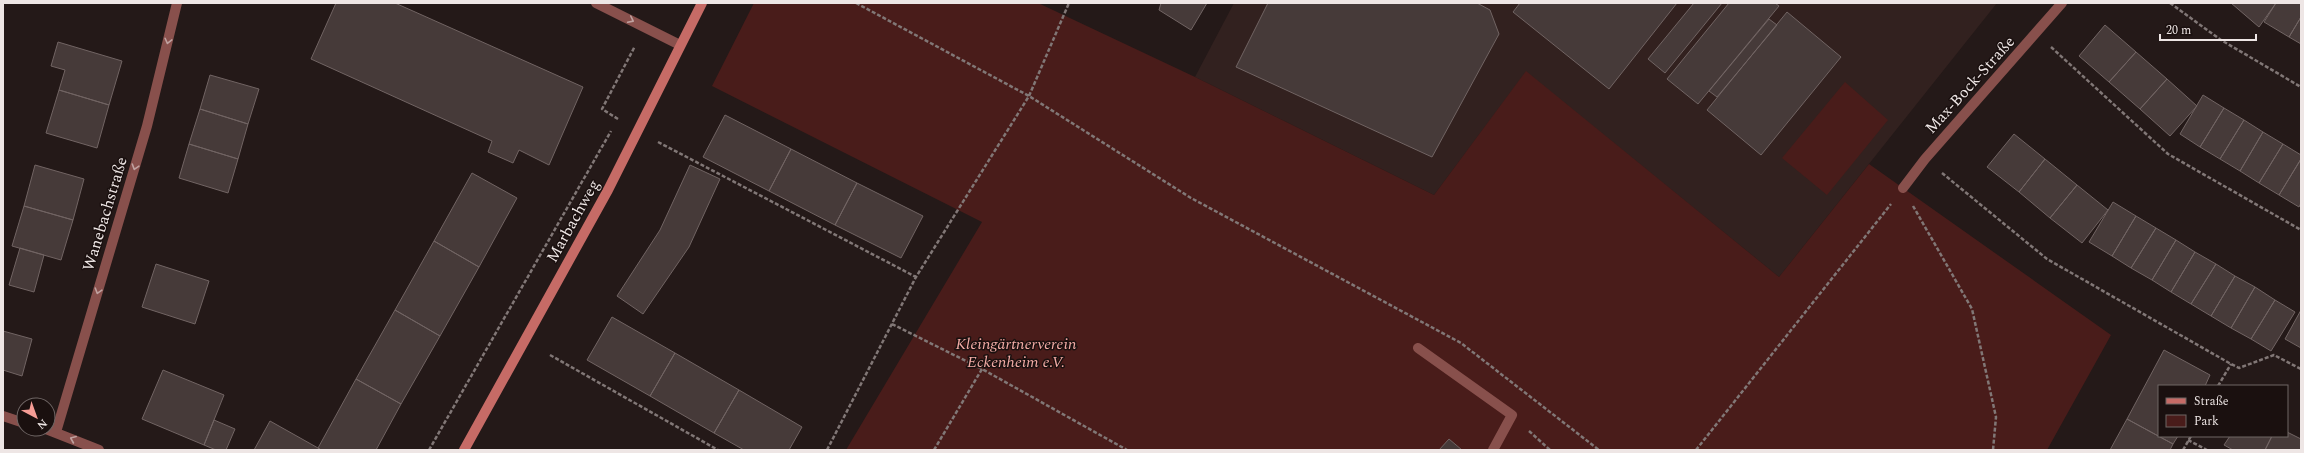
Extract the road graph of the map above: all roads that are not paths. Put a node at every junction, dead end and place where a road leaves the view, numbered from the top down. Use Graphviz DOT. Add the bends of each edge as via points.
graph roads {
  1 [pos="177,3"];
  2 [pos="596,3"];
  3 [pos="702,3"];
  4 [pos="2062,3"];
  5 [pos="680,44"];
  6 [pos="1903,188"];
  7 [pos="1418,348"];
  8 [pos="3,416"];
  9 [pos="16,420"];
  10 [pos="56,432"];
  11 [pos="99,450"];
  12 [pos="464,450"];
  13 [pos="1493,450"];
  1 -- 10 [label="street, Wanebachstraße, one-way" via="147,126"];
  2 -- 5 [label="street, one-way"];
  3 -- 5 [label="main road, Marbachweg"];
  4 -- 6 [label="street, Max-Bock-Straße" via="1925,159"];
  5 -- 12 [label="main road, Marbachweg" via="608,190"];
  7 -- 13 [label="street" via="1512,415"];
  8 -- 9 [label="street"];
  11 -- 10 [label="street, one-way"];
}
